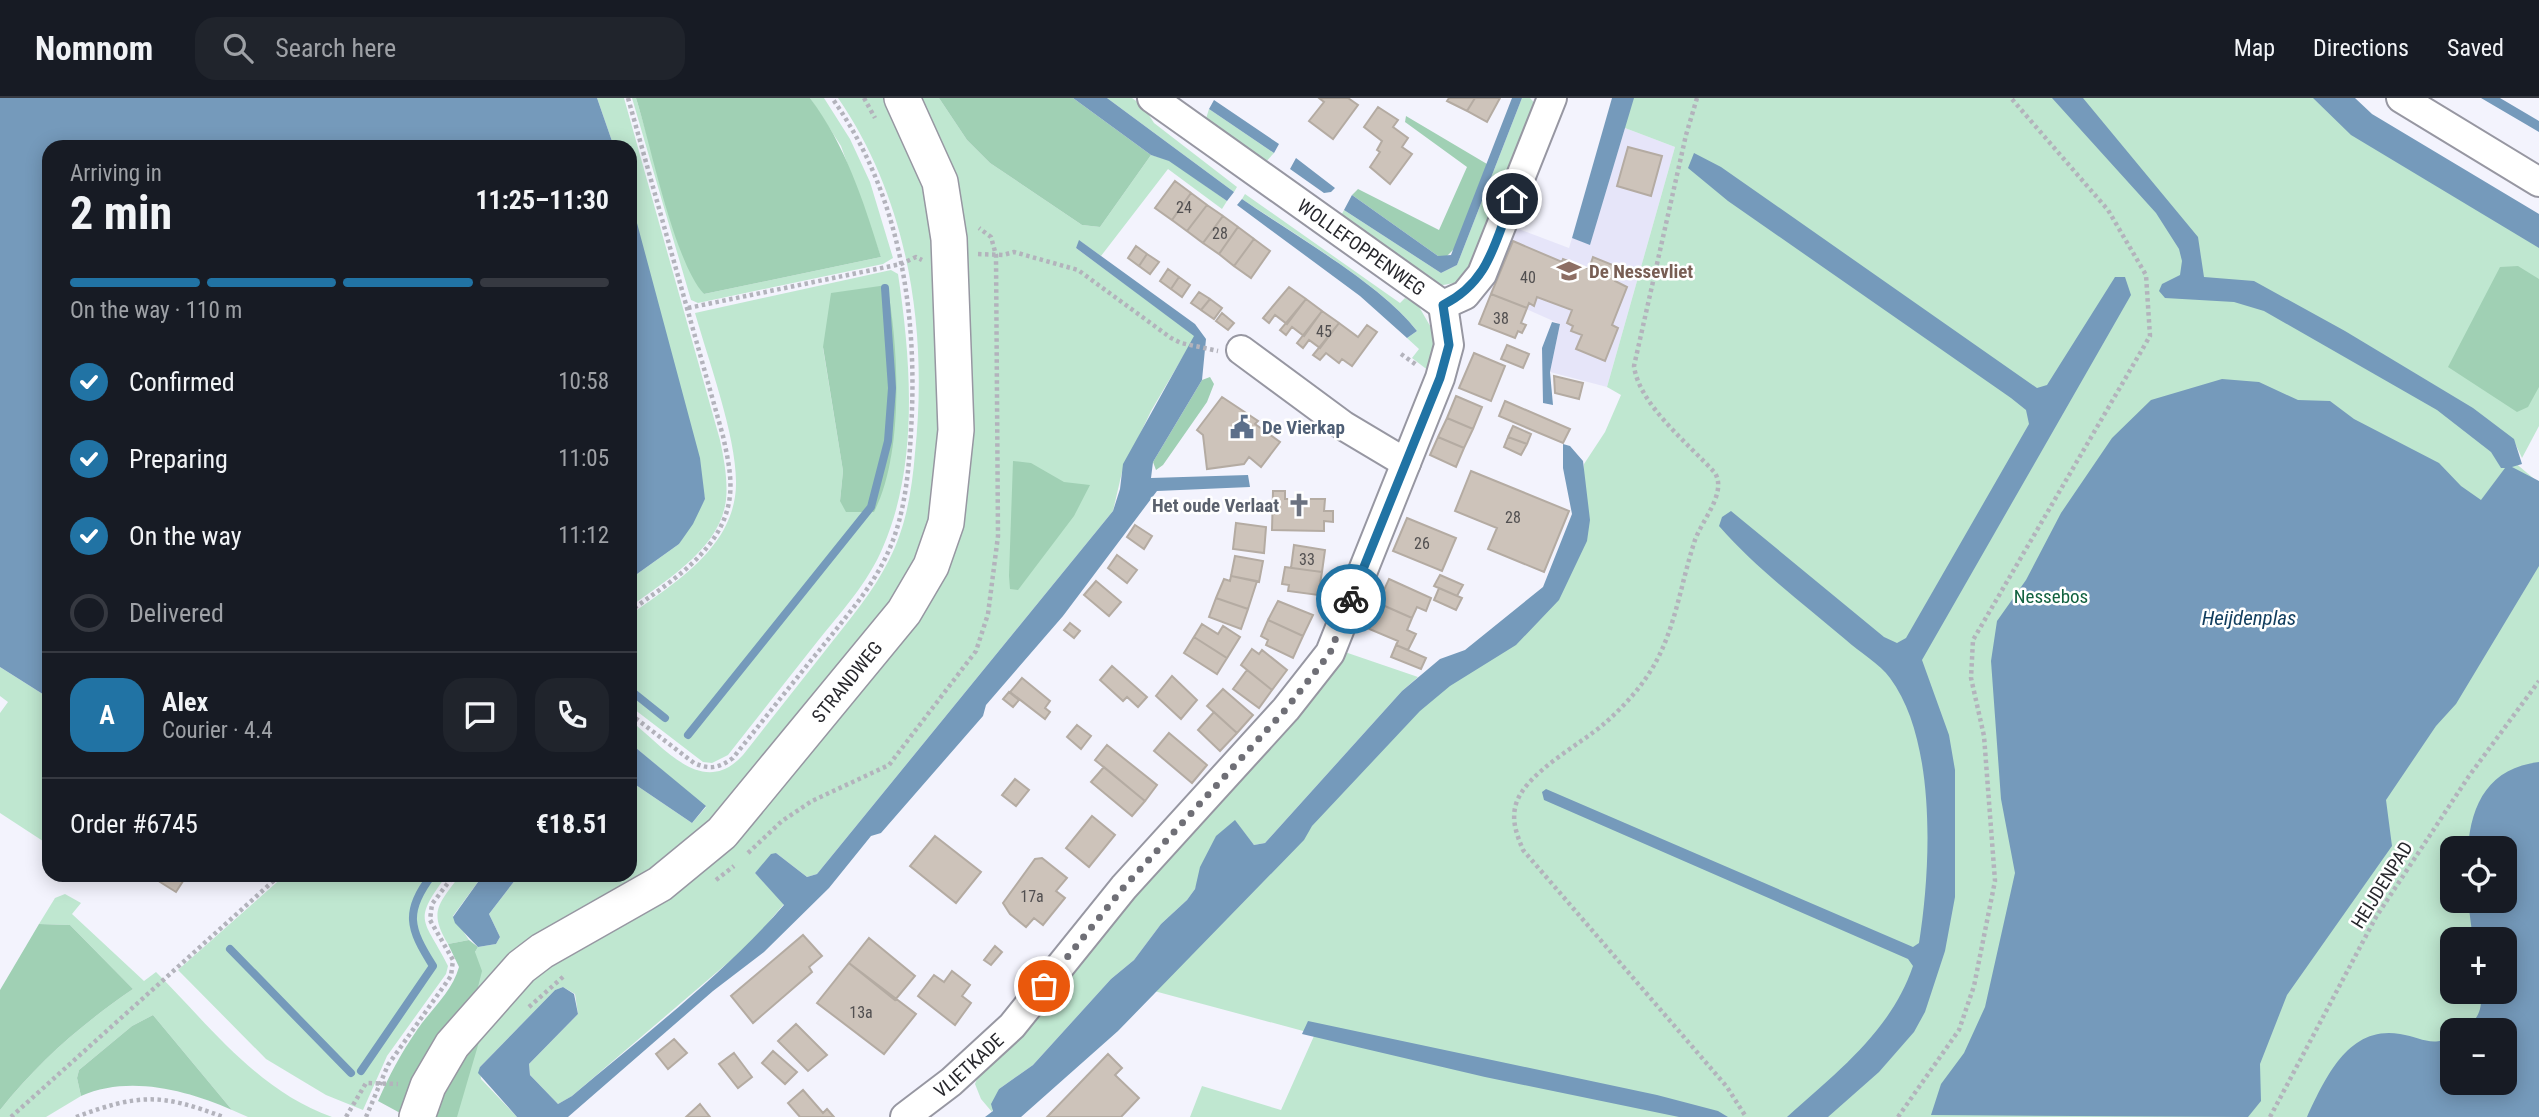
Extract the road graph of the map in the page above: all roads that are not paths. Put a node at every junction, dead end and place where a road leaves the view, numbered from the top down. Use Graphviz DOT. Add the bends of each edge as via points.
graph roads {
  1 [pos="902,98"];
  2 [pos="1152,98"];
  3 [pos="1552,98"];
  4 [pos="2401,98"];
  5 [pos="2539,182"];
  6 [pos="1443,305"];
  7 [pos="1229,351"];
  8 [pos="1406,464"];
  9 [pos="417,1117"];
  10 [pos="905,1117"];
  1 -- 9 [label="street, STRANDWEG" via="940,182 947,215 956,361 956,443 946,523 925,577 904,612 722,833 660,884 521,967 452,1045 428,1086"];
  2 -- 6 [label="street, WOLLEFOPPENWEG"];
  3 -- 6 [label="street, WOLLEFOPPENWEG" via="1482,274 1465,295"];
  4 -- 5 [label="street"];
  6 -- 8 [label="street, VLIETKADE" via="1449,345"];
  7 -- 8 [label="street"];
  8 -- 10 [label="street, VLIETKADE" via="1330,653 1286,709 1124,887 1012,1026"];
}
